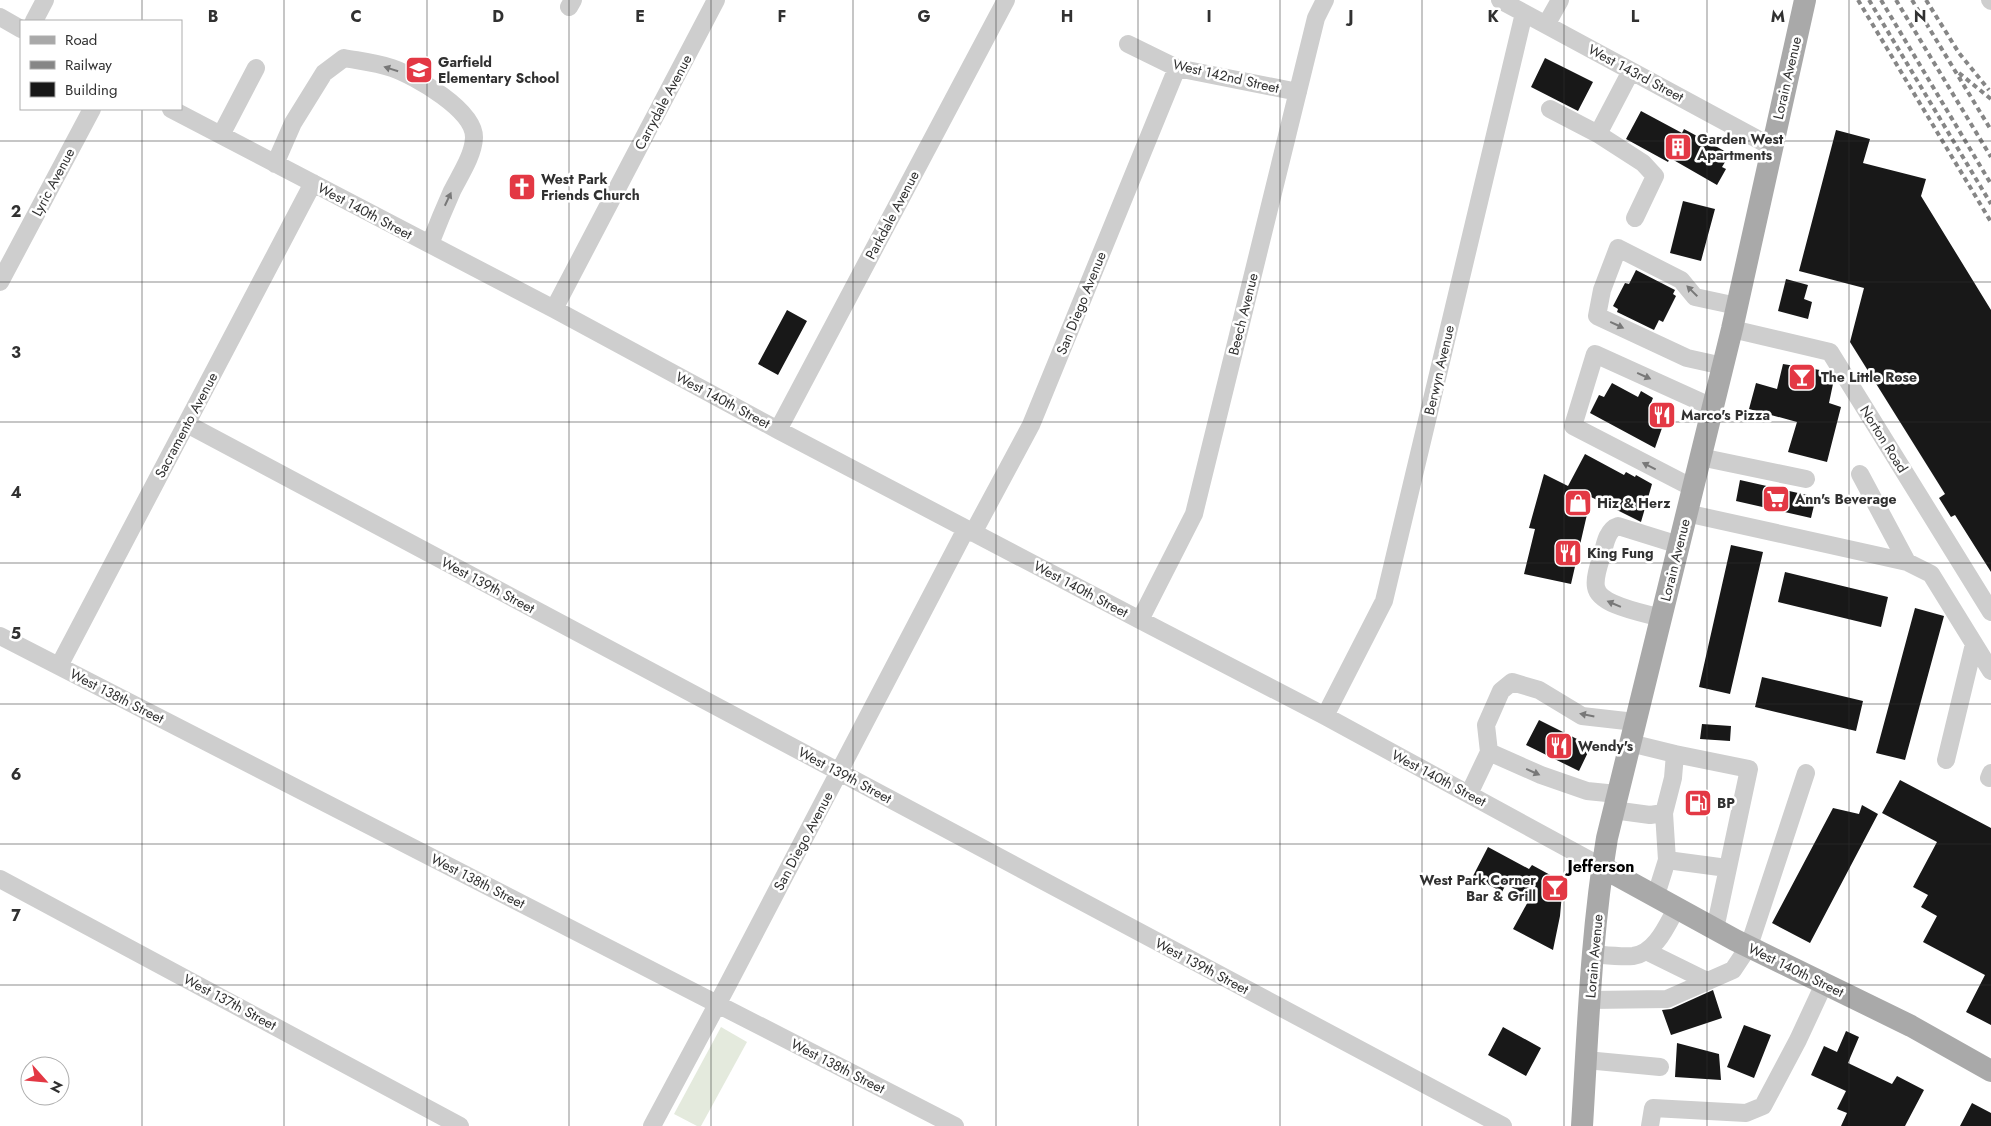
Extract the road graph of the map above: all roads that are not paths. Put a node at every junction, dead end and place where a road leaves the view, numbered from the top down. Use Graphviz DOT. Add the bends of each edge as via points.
graph roads {
  1 [pos="46,0"];
  2 [pos="716,0"];
  3 [pos="1006,0"];
  4 [pos="1325,0"];
  5 [pos="1500,0"];
  6 [pos="1560,0"];
  7 [pos="1804,0"];
  8 [pos="1524,13"];
  9 [pos="0,17"];
  10 [pos="35,20"];
  11 [pos="1546,25"];
  12 [pos="20,27"];
  13 [pos="1128,44"];
  14 [pos="256,68"];
  15 [pos="1177,68"];
  16 [pos="1631,71"];
  17 [pos="1298,92"];
  18 [pos="1550,109"];
  19 [pos="91,110"];
  20 [pos="173,110"];
  21 [pos="1598,134"];
  22 [pos="221,135"];
  23 [pos="1772,147"];
  24 [pos="275,164"];
  25 [pos="313,184"];
  26 [pos="1635,218"];
  27 [pos="430,244"];
  28 [pos="0,282"];
  29 [pos="1737,306"];
  30 [pos="554,309"];
  31 [pos="1732,329"];
  32 [pos="1723,366"];
  33 [pos="1712,407"];
  34 [pos="187,424"];
  35 [pos="778,430"];
  36 [pos="1700,457"];
  37 [pos="1860,474"];
  38 [pos="1806,479"];
  39 [pos="1693,488"];
  40 [pos="1686,513"];
  41 [pos="970,531"];
  42 [pos="1679,545"];
  43 [pos="1907,562"];
  44 [pos="1991,612"];
  45 [pos="1661,618"];
  46 [pos="1140,620"];
  47 [pos="0,636"];
  48 [pos="1974,644"];
  49 [pos="59,666"];
  50 [pos="1991,672"];
  51 [pos="1325,716"];
  52 [pos="1632,732"];
  53 [pos="1488,752"];
  54 [pos="1675,754"];
  55 [pos="1946,760"];
  56 [pos="839,772"];
  57 [pos="1806,773"];
  58 [pos="1469,794"];
  59 [pos="1615,802"];
  60 [pos="1664,813"];
  61 [pos="1667,860"];
  62 [pos="1602,867"];
  63 [pos="1727,868"];
  64 [pos="0,879"];
  65 [pos="1656,895"];
  66 [pos="1677,907"];
  67 [pos="1715,928"];
  68 [pos="1748,946"];
  69 [pos="1646,951"];
  70 [pos="1593,954"];
  71 [pos="1708,981"];
  72 [pos="1824,984"];
  73 [pos="1590,1000"];
  74 [pos="718,1003"];
  75 [pos="1586,1060"];
  76 [pos="1660,1067"];
  77 [pos="1991,1071"];
  78 [pos="460,1126"];
  79 [pos="652,1126"];
  80 [pos="955,1126"];
  81 [pos="1503,1126"];
  82 [pos="1582,1126"];
  83 [pos="1650,1126"];
  1 -- 10 [label="street"];
  2 -- 30 [label="street, Carrydale Avenue"];
  3 -- 35 [label="street, Parkdale Avenue"];
  4 -- 17 [label="street, Beech Avenue" via="1316,18"];
  5 -- 8 [label="street, West 143rd Street"];
  6 -- 11 [label="street"];
  7 -- 23 [label="main road, Lorain Avenue"];
  8 -- 11 [label="street, West 143rd Street"];
  8 -- 51 [label="street, Berwyn Avenue" via="1384,601"];
  9 -- 12 [label="street"];
  11 -- 16 [label="street, West 143rd Street"];
  13 -- 15 [label="street, West 142nd Street"];
  14 -- 22 [label="street"];
  15 -- 17 [label="street, West 142nd Street"];
  15 -- 41 [label="street, San Diego Avenue" via="1031,425"];
  16 -- 21 [label="street"];
  16 -- 23 [label="street, West 143rd Street"];
  17 -- 46 [label="street, Beech Avenue" via="1194,514"];
  18 -- 21 [label="street"];
  19 -- 28 [label="street, Lyric Avenue"];
  20 -- 22 [label="street, West 140th Street"];
  21 -- 26 [label="street" via="1643,163 1655,176"];
  22 -- 24 [label="street, West 140th Street"];
  23 -- 29 [label="main road, Lorain Avenue"];
  24 -- 25 [label="street, West 140th Street"];
  27 -- 24 [label="street, one-way" via="470,154 474,137 469,121 426,83 392,68 344,58 324,72 293,123"];
  25 -- 27 [label="street, West 140th Street"];
  25 -- 34 [label="street, Sacramento Avenue"];
  27 -- 30 [label="street, West 140th Street"];
  29 -- 31 [label="main road, Lorain Avenue"];
  29 -- 32 [label="street, one-way" via="1695,297 1681,280 1618,248 1602,290 1597,316 1687,358"];
  30 -- 35 [label="street, West 140th Street"];
  31 -- 32 [label="main road, Lorain Avenue"];
  31 -- 44 [label="street, Norton Road" via="1830,352"];
  32 -- 33 [label="main road, Lorain Avenue"];
  33 -- 36 [label="main road, Lorain Avenue"];
  39 -- 33 [label="street, one-way" via="1573,426 1595,354"];
  34 -- 49 [label="street, Sacramento Avenue"];
  34 -- 56 [label="street, West 139th Street"];
  35 -- 41 [label="street, West 140th Street"];
  36 -- 38 [label="street"];
  36 -- 39 [label="main road, Lorain Avenue"];
  37 -- 43 [label="street"];
  39 -- 40 [label="main road, Lorain Avenue"];
  40 -- 42 [label="main road, Lorain Avenue"];
  40 -- 43 [label="street"];
  41 -- 46 [label="street, West 140th Street"];
  41 -- 56 [label="street, San Diego Avenue"];
  42 -- 45 [label="main road, Lorain Avenue"];
  45 -- 42 [label="street, one-way" via="1611,604 1597,592 1595,585 1608,534 1613,528 1618,526"];
  43 -- 48 [label="street" via="1931,574"];
  45 -- 52 [label="main road, Lorain Avenue"];
  46 -- 51 [label="street, West 140th Street"];
  47 -- 49 [label="street, West 138th Street"];
  48 -- 50 [label="street"];
  48 -- 55 [label="street"];
  49 -- 74 [label="street, West 138th Street"];
  51 -- 58 [label="street, West 140th Street"];
  52 -- 53 [label="street, one-way" via="1582,716 1539,690 1512,682 1501,691 1486,725"];
  52 -- 54 [label="street"];
  52 -- 59 [label="main road, Lorain Avenue"];
  53 -- 58 [label="street"];
  53 -- 59 [label="street, one-way"];
  54 -- 60 [label="street"];
  54 -- 63 [label="street" via="1748,769"];
  56 -- 74 [label="street, San Diego Avenue"];
  56 -- 81 [label="street, West 139th Street"];
  57 -- 68 [label="street"];
  58 -- 62 [label="street, West 140th Street"];
  59 -- 60 [label="street" via="1650,815"];
  59 -- 62 [label="main road, Lorain Avenue"];
  60 -- 61 [label="street"];
  61 -- 63 [label="street"];
  61 -- 65 [label="street"];
  62 -- 65 [label="main road, West 140th Street"];
  62 -- 70 [label="main road, Lorain Avenue"];
  63 -- 67 [label="street"];
  64 -- 78 [label="street, West 137th Street"];
  65 -- 66 [label="main road, West 140th Street"];
  66 -- 67 [label="main road, West 140th Street"];
  66 -- 69 [label="street" via="1661,936"];
  67 -- 68 [label="main road, West 140th Street"];
  68 -- 71 [label="street" via="1733,970"];
  68 -- 72 [label="main road, West 140th Street"];
  69 -- 70 [label="street" via="1634,956"];
  69 -- 71 [label="street"];
  70 -- 73 [label="main road, Lorain Avenue"];
  71 -- 73 [label="street" via="1668,999"];
  72 -- 77 [label="main road, West 140th Street" via="1911,1026"];
  72 -- 83 [label="street" via="1763,1106 1746,1112 1653,1108"];
  73 -- 75 [label="main road, Lorain Avenue"];
  74 -- 79 [label="street, San Diego Avenue"];
  74 -- 80 [label="street, West 138th Street"];
  75 -- 76 [label="street"];
  75 -- 82 [label="main road, Lorain Avenue"];
}
